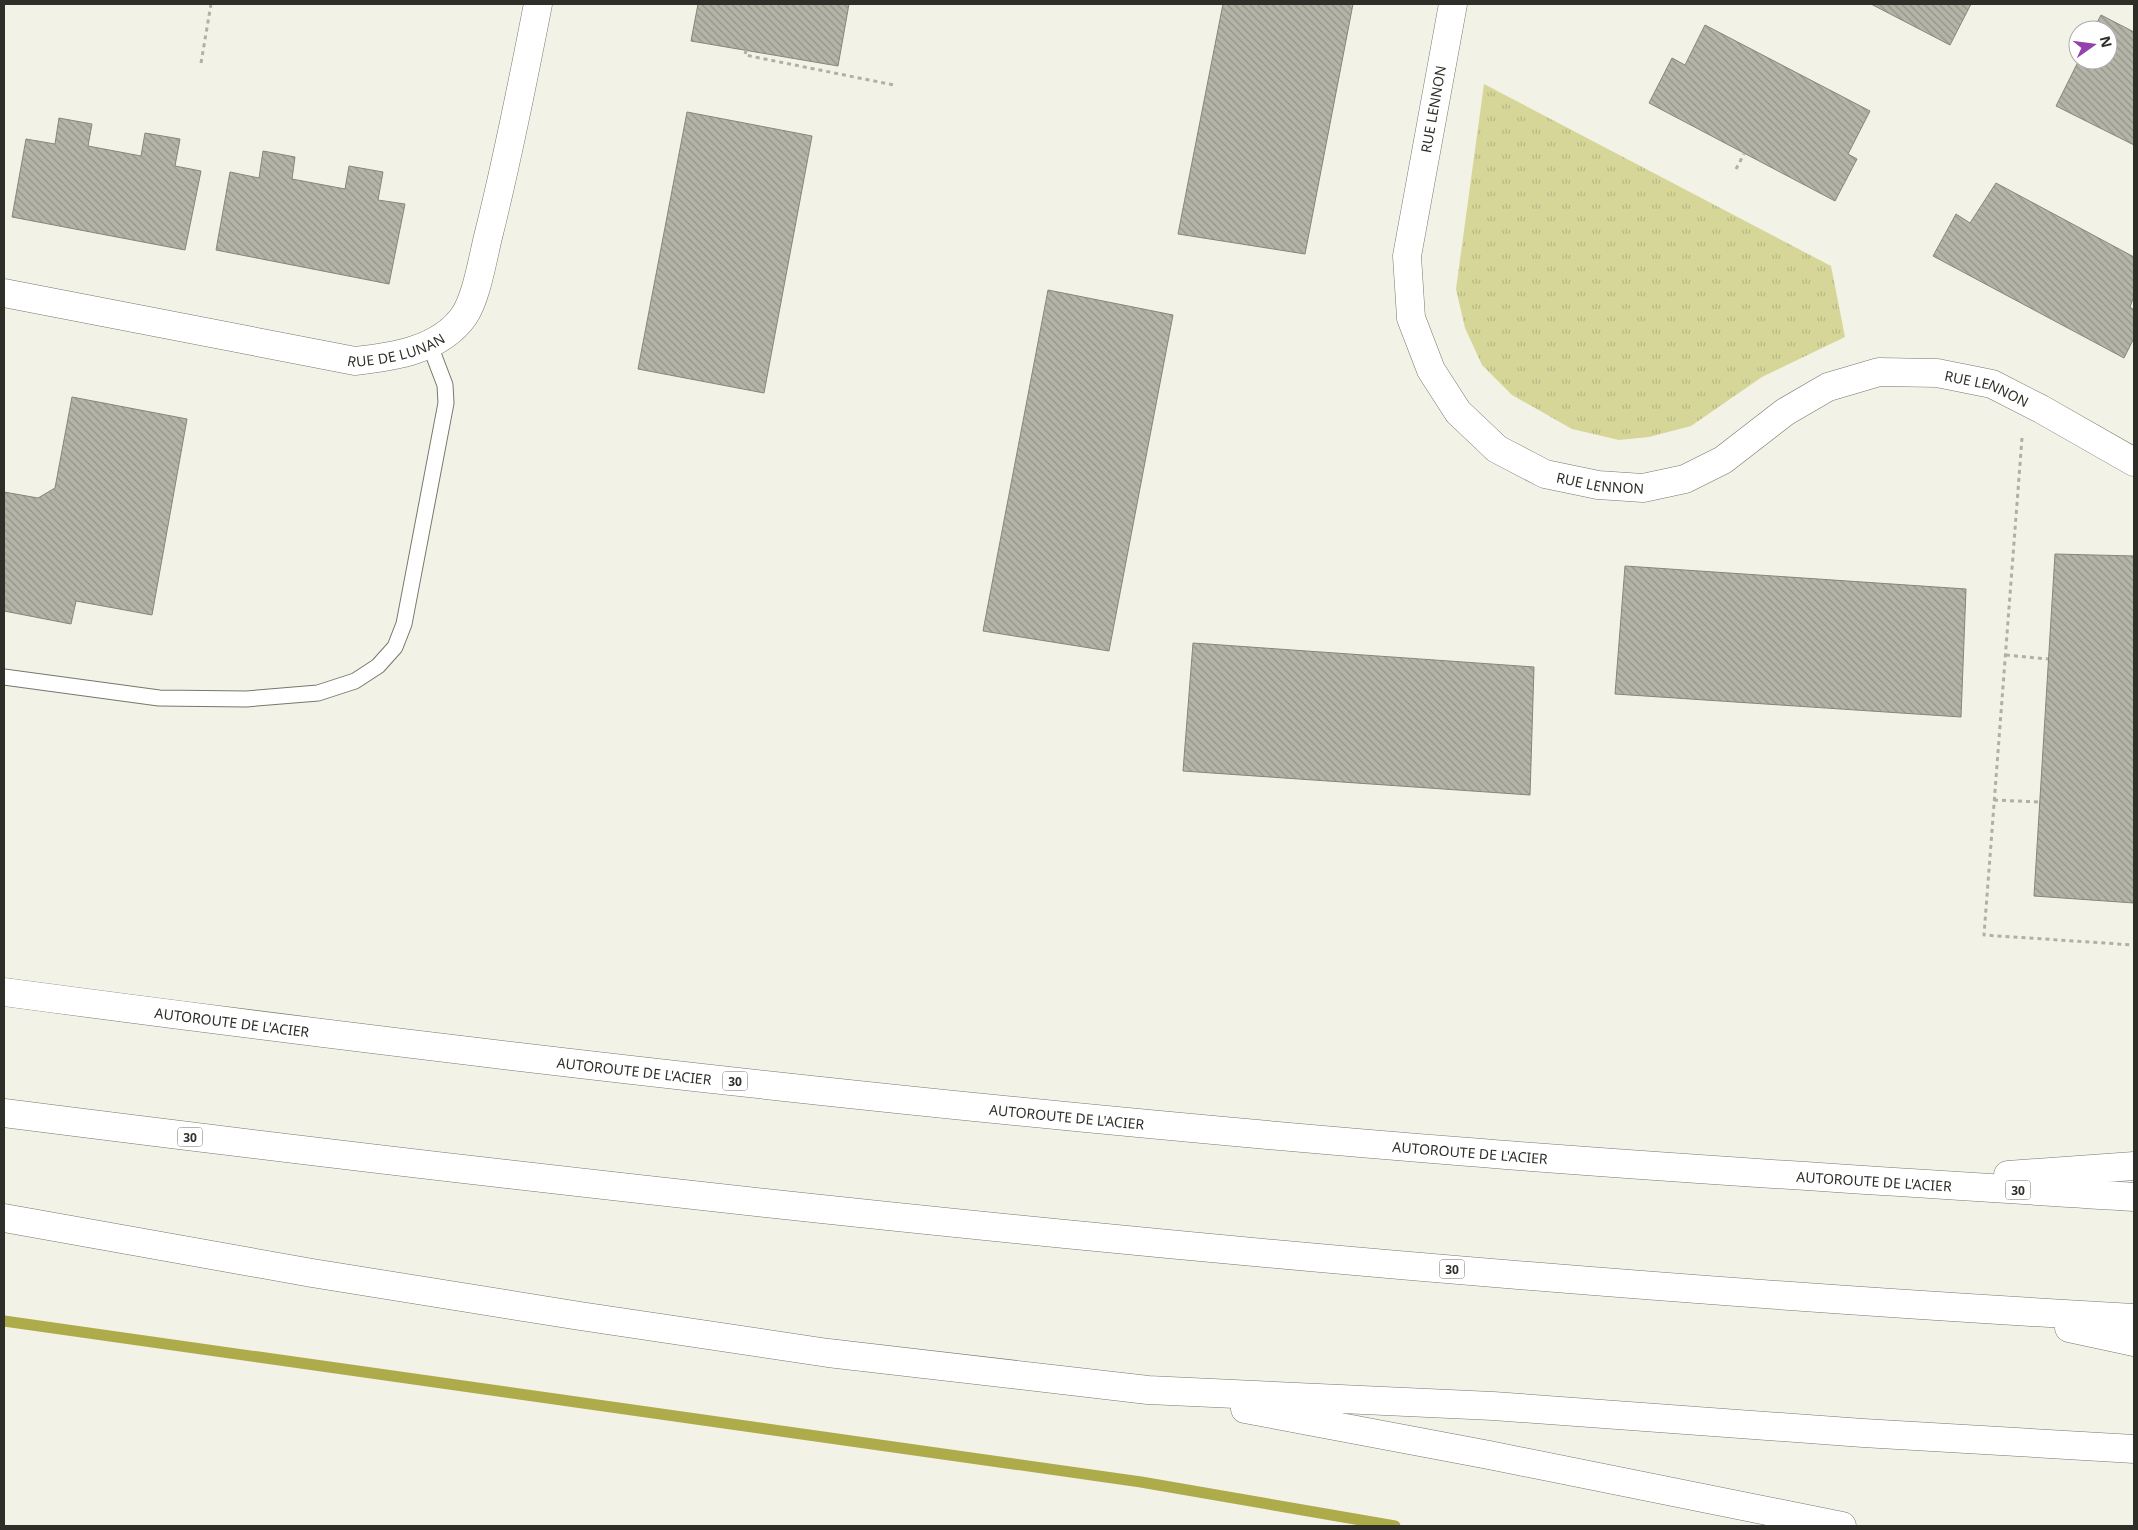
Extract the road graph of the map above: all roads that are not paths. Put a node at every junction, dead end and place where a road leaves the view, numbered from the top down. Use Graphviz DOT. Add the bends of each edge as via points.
graph roads {
  1 [pos="538,4"];
  2 [pos="1453,4"];
  3 [pos="4,293"];
  4 [pos="429,343"];
  5 [pos="2134,462"];
  6 [pos="4,677"];
  7 [pos="4,992"];
  8 [pos="4,1113"];
  9 [pos="2134,1166"];
  10 [pos="1902,1182"];
  11 [pos="2134,1197"];
  12 [pos="4,1218"];
  13 [pos="1982,1310"];
  14 [pos="2134,1318"];
  15 [pos="2134,1342"];
  16 [pos="1148,1390"];
  17 [pos="2134,1449"];
  18 [pos="1842,1526"];
  1 -- 4 [label="main road, RUE DE LUNAN" via="516,123 477,284 464,316"];
  2 -- 5 [label="main road, RUE LENNON" via="1407,256 1411,318 1432,370 1458,412 1497,449 1545,474 1598,485 1643,488 1685,479 1723,460 1785,412 1828,387 1879,372 1937,373 1992,384"];
  3 -- 4 [label="main road, RUE DE LUNAN" via="355,361 387,358"];
  4 -- 6 [label="lane" via="445,385 446,403 404,624 395,646 378,666 355,681 318,692 246,699 160,698"];
  7 -- 10 [label="main road, AUTOROUTE DE L'ACIER / 30" via="600,1067 1175,1126 1478,1153"];
  8 -- 13 [label="main road, 30" via="377,1160 961,1224 1514,1275"];
  9 -- 10 [label="main road"];
  10 -- 11 [label="main road, AUTOROUTE DE L'ACIER / 30"];
  12 -- 16 [label="main road" via="312,1273 580,1316 828,1353"];
  13 -- 14 [label="main road, 30"];
  13 -- 15 [label="main road"];
  16 -- 17 [label="main road" via="1513,1407"];
  16 -- 18 [label="main road"];
}
